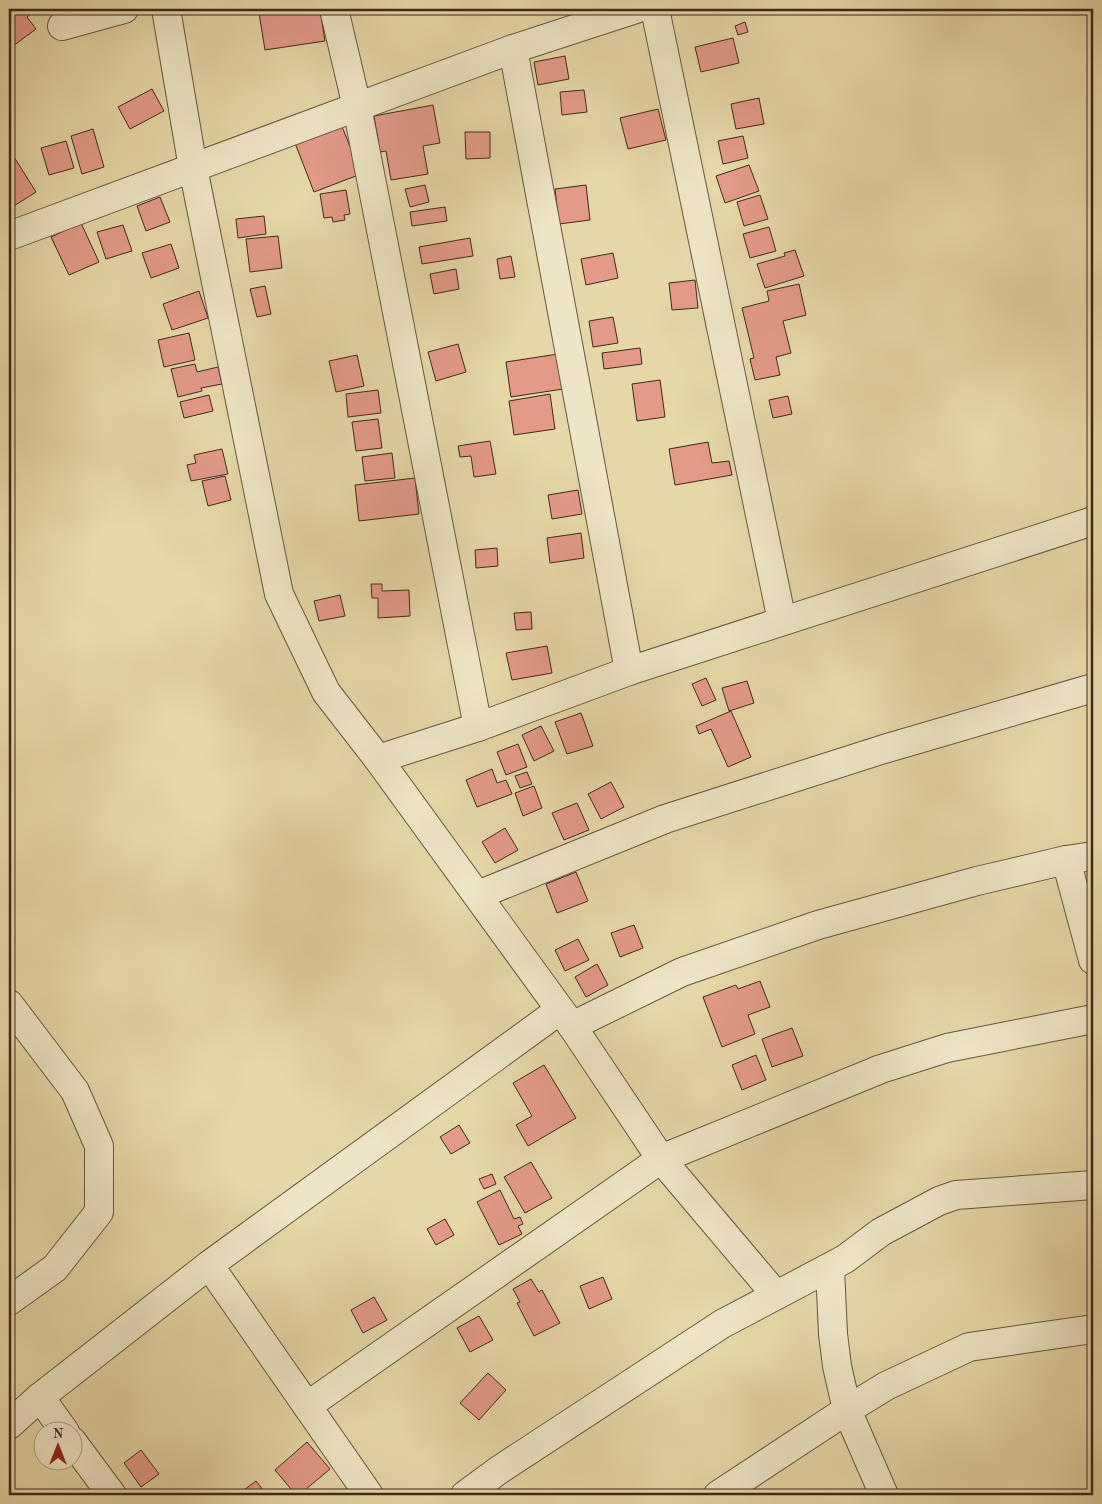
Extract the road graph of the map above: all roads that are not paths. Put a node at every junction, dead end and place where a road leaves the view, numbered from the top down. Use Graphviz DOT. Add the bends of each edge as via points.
graph roads {
  1 [pos="124,9"];
  2 [pos="166,9"];
  3 [pos="334,9"];
  4 [pos="636,9"];
  5 [pos="655,9"];
  6 [pos="62,26"];
  7 [pos="513,49"];
  8 [pos="357,107"];
  9 [pos="193,168"];
  10 [pos="9,236"];
  11 [pos="1093,521"];
  12 [pos="782,621"];
  13 [pos="629,672"];
  14 [pos="1093,688"];
  15 [pos="478,727"];
  16 [pos="378,759"];
  17 [pos="1093,856"];
  18 [pos="1066,860"];
  19 [pos="478,895"];
  20 [pos="1093,960"];
  21 [pos="9,1004"];
  22 [pos="566,1018"];
  23 [pos="1093,1019"];
  24 [pos="661,1159"];
  25 [pos="1093,1185"];
  26 [pos="209,1265"];
  27 [pos="830,1268"];
  28 [pos="776,1295"];
  29 [pos="9,1301"];
  30 [pos="1093,1329"];
  31 [pos="40,1397"];
  32 [pos="307,1406"];
  33 [pos="848,1410"];
  34 [pos="58,1422"];
  35 [pos="9,1425"];
  36 [pos="82,1454"];
  37 [pos="112,1495"];
  38 [pos="370,1495"];
  39 [pos="466,1495"];
  40 [pos="718,1495"];
  41 [pos="884,1495"];
  1 -- 6 [label="street"];
  2 -- 9 [label="street"];
  3 -- 8 [label="street"];
  4 -- 7 [label="street"];
  5 -- 12 [label="street"];
  7 -- 8 [label="street"];
  7 -- 13 [label="street"];
  8 -- 9 [label="street"];
  8 -- 15 [label="street"];
  9 -- 10 [label="street"];
  9 -- 16 [label="street" via="279,594 326,692"];
  11 -- 12 [label="street"];
  12 -- 13 [label="street"];
  13 -- 15 [label="street"];
  14 -- 19 [label="street" via="884,749 665,819"];
  15 -- 16 [label="street"];
  16 -- 19 [label="street"];
  17 -- 18 [label="street"];
  18 -- 20 [label="street"];
  18 -- 22 [label="street" via="818,925 682,972"];
  19 -- 22 [label="street"];
  21 -- 29 [label="street" via="75,1091 99,1146 99,1212 54,1268"];
  22 -- 24 [label="street"];
  22 -- 26 [label="street"];
  23 -- 24 [label="street" via="947,1048 882,1069"];
  24 -- 28 [label="street"];
  24 -- 32 [label="street"];
  25 -- 27 [label="street" via="956,1195 880,1232"];
  26 -- 31 [label="street"];
  26 -- 32 [label="street"];
  27 -- 28 [label="street"];
  27 -- 33 [label="street" via="832,1334"];
  28 -- 39 [label="street" via="714,1330 499,1470"];
  30 -- 33 [label="street" via="969,1346 886,1386"];
  31 -- 34 [label="street"];
  31 -- 35 [label="street"];
  32 -- 38 [label="street"];
  33 -- 40 [label="street"];
  33 -- 41 [label="street"];
  36 -- 37 [label="street"];
}
